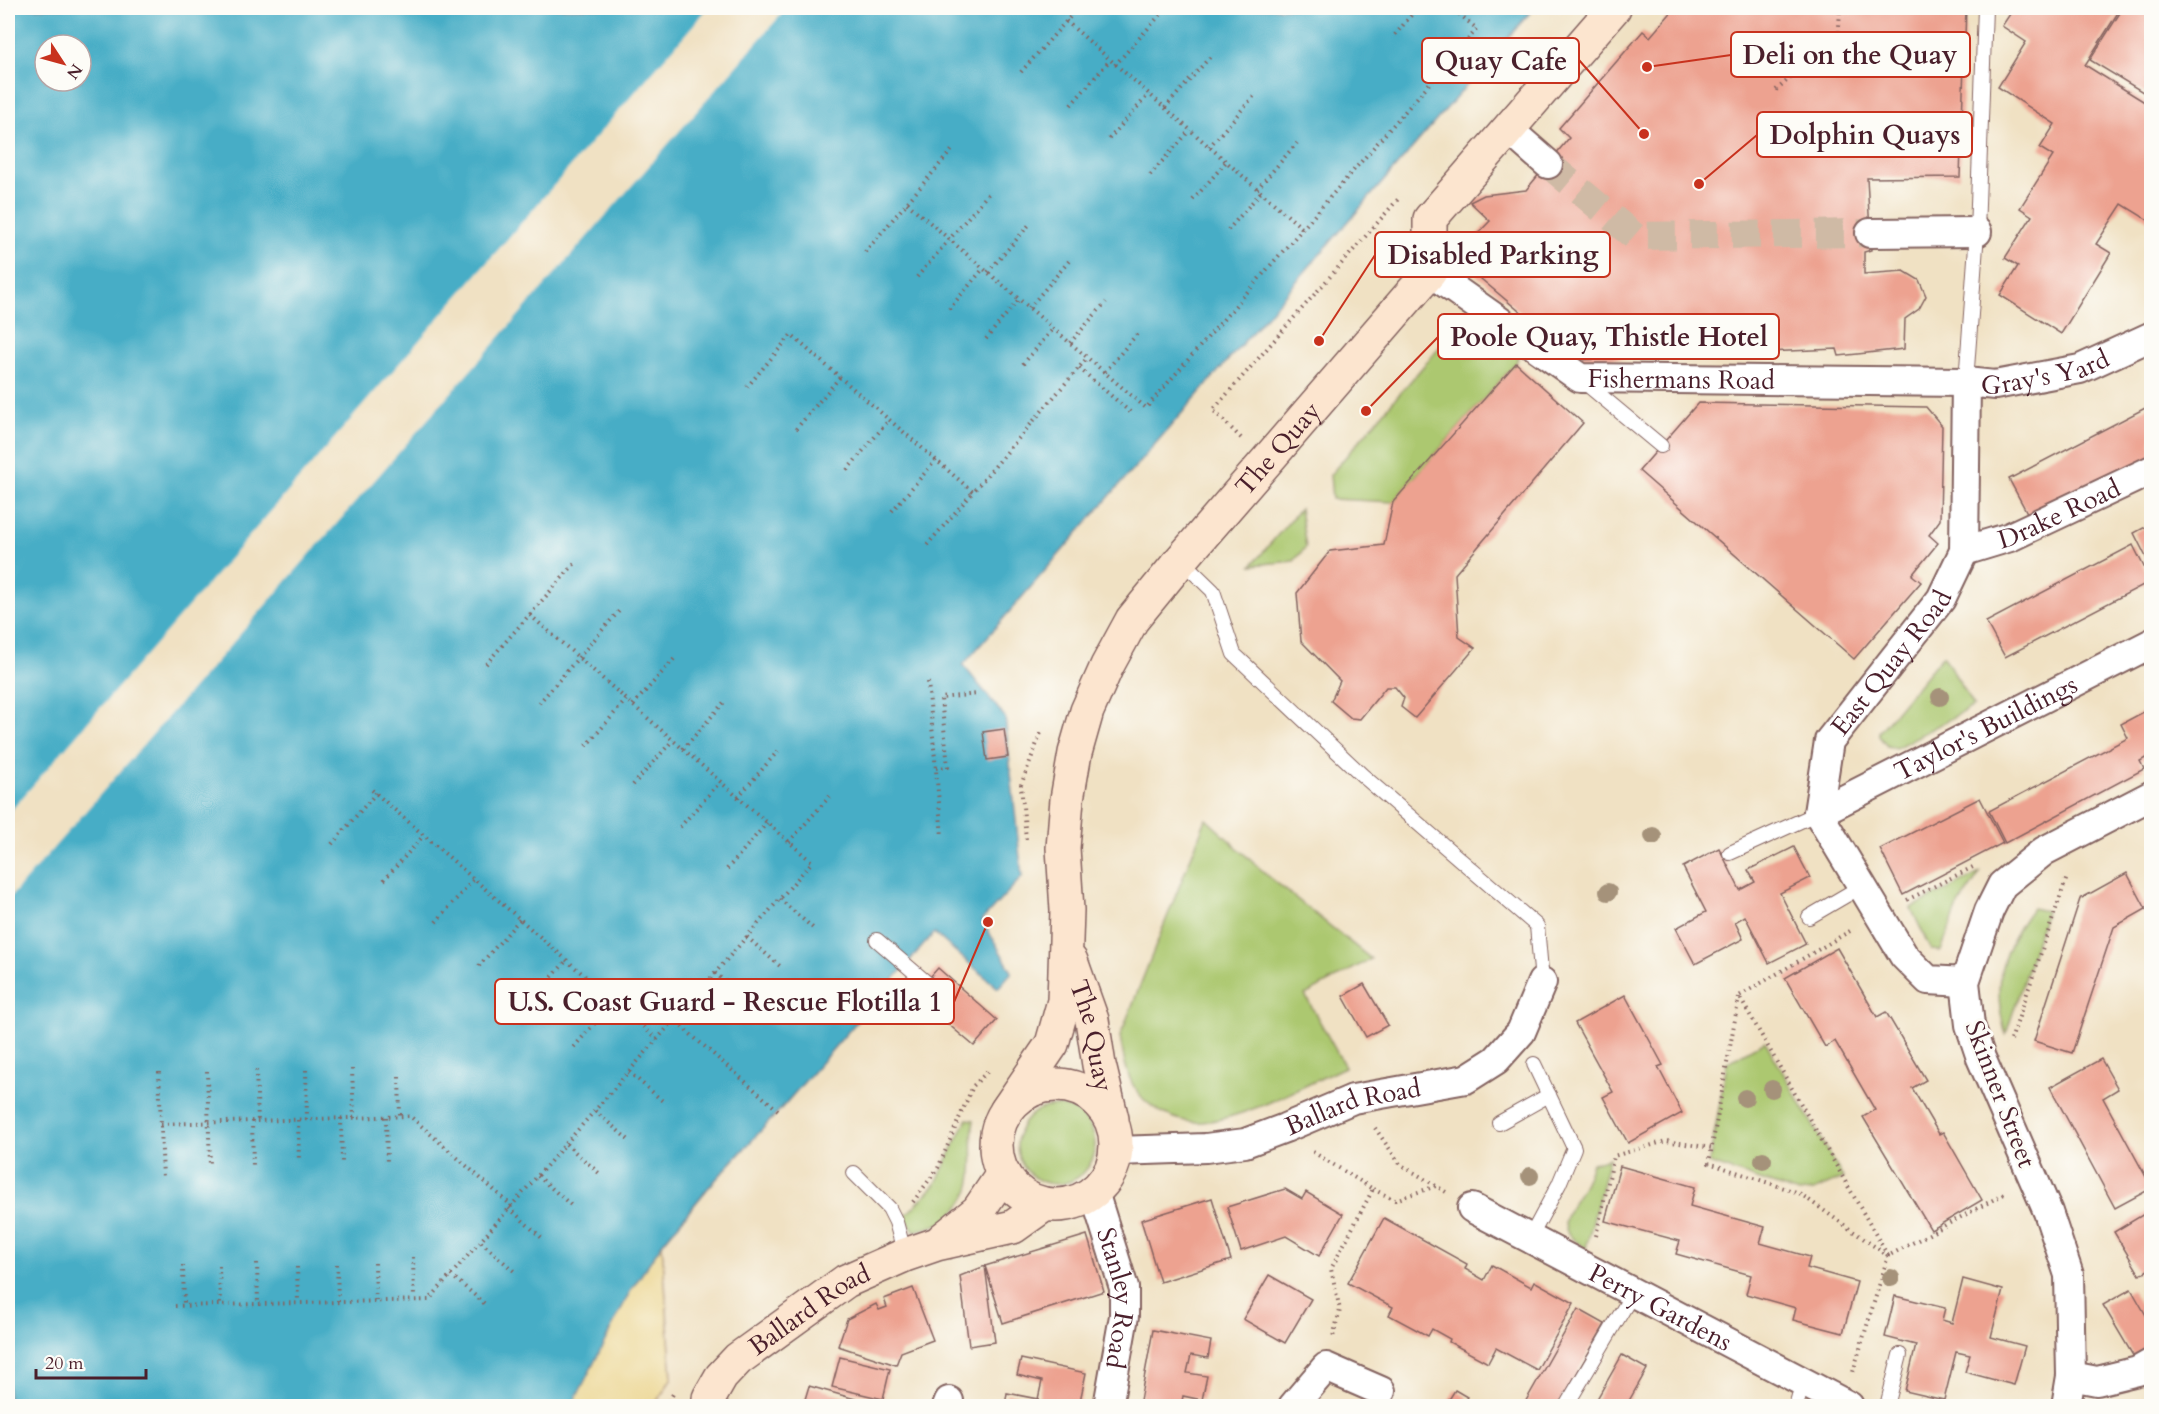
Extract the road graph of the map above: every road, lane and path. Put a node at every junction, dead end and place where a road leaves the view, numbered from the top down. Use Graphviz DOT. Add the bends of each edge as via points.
graph roads {
  1 [pos="1078,8"];
  2 [pos="1418,8"];
  3 [pos="1452,8"];
  4 [pos="1614,8"];
  5 [pos="1840,8"];
  6 [pos="1985,8"];
  7 [pos="1161,14"];
  8 [pos="1066,21"];
  9 [pos="1395,35"];
  10 [pos="1210,57"];
  11 [pos="1110,60"];
  12 [pos="1115,65"];
  13 [pos="1021,72"];
  14 [pos="1776,90"];
  15 [pos="1149,94"];
  16 [pos="1254,96"];
  17 [pos="1071,105"];
  18 [pos="1165,108"];
  19 [pos="1508,129"];
  20 [pos="1190,130"];
  21 [pos="1109,139"];
  22 [pos="1297,143"];
  23 [pos="1209,147"];
  24 [pos="952,150"];
  25 [pos="1226,162"];
  26 [pos="1548,164"];
  27 [pos="1150,175"];
  28 [pos="1259,191"];
  29 [pos="989,193"];
  30 [pos="1403,194"];
  31 [pos="1192,200"];
  32 [pos="907,203"];
  33 [pos="1029,225"];
  34 [pos="1303,229"];
  35 [pos="1228,230"];
  36 [pos="1977,232"];
  37 [pos="1870,233"];
  38 [pos="949,239"];
  39 [pos="865,252"];
  40 [pos="1069,261"];
  41 [pos="983,269"];
  42 [pos="1430,272"];
  43 [pos="988,273"];
  44 [pos="917,277"];
  45 [pos="1019,299"];
  46 [pos="1106,302"];
  47 [pos="1029,308"];
  48 [pos="949,309"];
  49 [pos="1053,328"];
  50 [pos="1137,334"];
  51 [pos="2151,336"];
  52 [pos="986,339"];
  53 [pos="1070,343"];
  54 [pos="1087,358"];
  55 [pos="1023,364"];
  56 [pos="1079,368"];
  57 [pos="1105,372"];
  58 [pos="840,377"];
  59 [pos="1580,378"];
  60 [pos="1966,382"];
  61 [pos="747,387"];
  62 [pos="1130,412"];
  63 [pos="889,420"];
  64 [pos="796,429"];
  65 [pos="1661,446"];
  66 [pos="1234,447"];
  67 [pos="936,460"];
  68 [pos="847,470"];
  69 [pos="2151,470"];
  70 [pos="973,492"];
  71 [pos="892,511"];
  72 [pos="927,545"];
  73 [pos="1964,551"];
  74 [pos="1181,560"];
  75 [pos="577,561"];
  76 [pos="619,611"];
  77 [pos="530,615"];
  78 [pos="2151,643"];
  79 [pos="579,658"];
  80 [pos="675,658"];
  81 [pos="486,664"];
  82 [pos="928,682"];
  83 [pos="977,694"];
  84 [pos="626,699"];
  85 [pos="726,700"];
  86 [pos="539,703"];
  87 [pos="633,705"];
  88 [pos="1044,726"];
  89 [pos="673,740"];
  90 [pos="586,746"];
  91 [pos="683,749"];
  92 [pos="778,751"];
  93 [pos="936,768"];
  94 [pos="720,782"];
  95 [pos="633,785"];
  96 [pos="2151,795"];
  97 [pos="830,796"];
  98 [pos="738,797"];
  99 [pos="1818,813"];
  100 [pos="767,823"];
  101 [pos="680,827"];
  102 [pos="2083,831"];
  103 [pos="424,835"];
  104 [pos="942,836"];
  105 [pos="789,842"];
  106 [pos="1026,843"];
  107 [pos="332,844"];
  108 [pos="1730,853"];
  109 [pos="1979,864"];
  110 [pos="727,869"];
  111 [pos="474,879"];
  112 [pos="384,880"];
  113 [pos="1862,886"];
  114 [pos="780,899"];
  115 [pos="1879,914"];
  116 [pos="1809,917"];
  117 [pos="520,919"];
  118 [pos="436,922"];
  119 [pos="815,930"];
  120 [pos="746,937"];
  121 [pos="877,940"];
  122 [pos="1066,948"];
  123 [pos="567,960"];
  124 [pos="479,966"];
  125 [pos="782,968"];
  126 [pos="715,973"];
  127 [pos="926,982"];
  128 [pos="1542,982"];
  129 [pos="1965,982"];
  130 [pos="1739,996"];
  131 [pos="614,1001"];
  132 [pos="750,1003"];
  133 [pos="528,1004"];
  134 [pos="674,1020"];
  135 [pos="657,1039"];
  136 [pos="574,1047"];
  137 [pos="997,1062"];
  138 [pos="1534,1064"];
  139 [pos="352,1069"];
  140 [pos="306,1070"];
  141 [pos="207,1071"];
  142 [pos="256,1071"];
  143 [pos="629,1071"];
  144 [pos="159,1072"];
  145 [pos="399,1077"];
  146 [pos="1995,1089"];
  147 [pos="1549,1095"];
  148 [pos="665,1103"];
  149 [pos="1007,1110"];
  150 [pos="595,1111"];
  151 [pos="779,1111"];
  152 [pos="400,1116"];
  153 [pos="386,1117"];
  154 [pos="354,1118"];
  155 [pos="307,1119"];
  156 [pos="341,1119"];
  157 [pos="298,1120"];
  158 [pos="252,1121"];
  159 [pos="258,1121"];
  160 [pos="209,1123"];
  161 [pos="1499,1123"];
  162 [pos="161,1124"];
  163 [pos="1279,1131"];
  164 [pos="1115,1138"];
  165 [pos="630,1142"];
  166 [pos="566,1144"];
  167 [pos="1712,1148"];
  168 [pos="299,1163"];
  169 [pos="342,1164"];
  170 [pos="1400,1164"];
  171 [pos="387,1165"];
  172 [pos="210,1166"];
  173 [pos="253,1167"];
  174 [pos="854,1173"];
  175 [pos="600,1174"];
  176 [pos="1003,1174"];
  177 [pos="538,1176"];
  178 [pos="2034,1178"];
  179 [pos="162,1179"];
  180 [pos="1437,1186"];
  181 [pos="1373,1189"];
  182 [pos="1094,1192"];
  183 [pos="1044,1205"];
  184 [pos="511,1207"];
  185 [pos="573,1207"];
  186 [pos="1472,1208"];
  187 [pos="896,1222"];
  188 [pos="1530,1238"];
  189 [pos="543,1239"];
  190 [pos="481,1242"];
  191 [pos="937,1244"];
  192 [pos="905,1255"];
  193 [pos="1888,1256"];
  194 [pos="413,1257"];
  195 [pos="257,1263"];
  196 [pos="337,1263"];
  197 [pos="375,1263"];
  198 [pos="183,1265"];
  199 [pos="219,1266"];
  200 [pos="297,1266"];
  201 [pos="1588,1269"];
  202 [pos="515,1272"];
  203 [pos="451,1275"];
  204 [pos="1633,1293"];
  205 [pos="414,1299"];
  206 [pos="376,1300"];
  207 [pos="338,1301"];
  208 [pos="298,1302"];
  209 [pos="258,1304"];
  210 [pos="220,1305"];
  211 [pos="486,1305"];
  212 [pos="175,1306"];
  213 [pos="184,1306"];
  214 [pos="1900,1355"];
  215 [pos="2151,1363"];
  216 [pos="1326,1366"];
  217 [pos="2071,1376"];
  218 [pos="678,1387"];
  219 [pos="1381,1391"];
  220 [pos="1799,1394"];
  221 [pos="1847,1405"];
  222 [pos="666,1407"];
  223 [pos="709,1407"];
  224 [pos="1108,1407"];
  225 [pos="1293,1407"];
  226 [pos="1566,1407"];
  227 [pos="1887,1407"];
  228 [pos="2066,1407"];
  1 -- 8 [label="path"];
  2 -- 9 [label="path"];
  3 -- 34 [label="path" via="1477,29"];
  4 -- 19 [label="street"];
  5 -- 14 [label="path" via="1837,65 1802,69"];
  6 -- 36 [label="lane"];
  7 -- 12 [label="path"];
  8 -- 11 [label="path"];
  8 -- 13 [label="path"];
  10 -- 18 [label="path"];
  11 -- 12 [label="path"];
  11 -- 17 [label="path"];
  12 -- 15 [label="path"];
  15 -- 18 [label="path"];
  15 -- 21 [label="path"];
  16 -- 23 [label="path"];
  18 -- 20 [label="path"];
  19 -- 26 [label="street"];
  19 -- 42 [label="street" via="1430,219"];
  20 -- 23 [label="path"];
  20 -- 27 [label="path"];
  22 -- 28 [label="path"];
  23 -- 25 [label="path"];
  24 -- 32 [label="path"];
  25 -- 28 [label="path"];
  25 -- 31 [label="path"];
  28 -- 34 [label="path"];
  28 -- 35 [label="path"];
  29 -- 38 [label="path"];
  30 -- 66 [label="path" via="1213,410 1242,438"];
  32 -- 38 [label="path"];
  32 -- 39 [label="path"];
  33 -- 43 [label="path"];
  34 -- 57 [label="path" via="1146,408"];
  36 -- 37 [label="street"];
  36 -- 60 [label="lane"];
  38 -- 41 [label="path"];
  38 -- 44 [label="path"];
  40 -- 47 [label="path"];
  41 -- 43 [label="path"];
  41 -- 48 [label="path"];
  42 -- 59 [label="street, Fishermans Road"];
  42 -- 74 [label="street, The Quay"];
  43 -- 45 [label="path"];
  45 -- 47 [label="path"];
  45 -- 52 [label="path"];
  46 -- 53 [label="path"];
  47 -- 49 [label="path"];
  49 -- 53 [label="path"];
  49 -- 55 [label="path"];
  50 -- 57 [label="path"];
  51 -- 60 [label="street, Gray's Yard" via="2080,369 1995,385"];
  53 -- 54 [label="path"];
  54 -- 56 [label="path"];
  54 -- 57 [label="path"];
  56 -- 62 [label="path"];
  56 -- 70 [label="path"];
  58 -- 61 [label="path" via="791,335"];
  58 -- 63 [label="path"];
  58 -- 64 [label="path"];
  59 -- 60 [label="street, Fishermans Road"];
  59 -- 65 [label="lane"];
  60 -- 73 [label="street, East Quay Road"];
  63 -- 67 [label="path"];
  63 -- 68 [label="path"];
  67 -- 70 [label="path"];
  67 -- 71 [label="path"];
  69 -- 73 [label="street, Drake Road" via="2010,537"];
  70 -- 72 [label="path"];
  73 -- 99 [label="street, East Quay Road" via="1941,600 1829,741"];
  74 -- 122 [label="street, The Quay" via="1132,620 1107,666 1084,722 1067,799 1063,848"];
  74 -- 128 [label="lane" via="1213,591 1234,654 1362,775 1537,926"];
  75 -- 77 [label="path"];
  76 -- 79 [label="path"];
  77 -- 79 [label="path"];
  77 -- 81 [label="path"];
  78 -- 99 [label="street, Taylor's Buildings"];
  79 -- 84 [label="path"];
  79 -- 86 [label="path"];
  80 -- 87 [label="path"];
  82 -- 93 [label="path"];
  83 -- 93 [label="path" via="941,698 948,767"];
  84 -- 87 [label="path"];
  84 -- 90 [label="path"];
  85 -- 91 [label="path"];
  87 -- 89 [label="path"];
  88 -- 106 [label="path" via="1021,784"];
  89 -- 91 [label="path"];
  89 -- 95 [label="path"];
  91 -- 94 [label="path"];
  92 -- 98 [label="path"];
  93 -- 104 [label="path"];
  94 -- 98 [label="path"];
  94 -- 101 [label="path"];
  96 -- 102 [label="street, Skinner Street"];
  97 -- 105 [label="path"];
  98 -- 100 [label="path"];
  99 -- 108 [label="lane"];
  99 -- 113 [label="street"];
  100 -- 105 [label="path"];
  100 -- 110 [label="path"];
  102 -- 129 [label="street, Skinner Street" via="2044,851 2002,885"];
  102 -- 146 [label="path"];
  103 -- 107 [label="path" via="374,792"];
  103 -- 111 [label="path"];
  103 -- 112 [label="path"];
  105 -- 114 [label="path" via="812,862"];
  109 -- 115 [label="path"];
  111 -- 117 [label="path"];
  111 -- 118 [label="path"];
  113 -- 115 [label="street"];
  113 -- 116 [label="lane"];
  114 -- 119 [label="path"];
  114 -- 120 [label="path"];
  115 -- 129 [label="street" via="1904,956 1928,980"];
  115 -- 130 [label="path"];
  117 -- 123 [label="path"];
  117 -- 124 [label="path"];
  120 -- 125 [label="path"];
  120 -- 126 [label="path"];
  121 -- 127 [label="lane"];
  122 -- 149 [label="street, The Quay" via="1064,1000 1052,1044"];
  122 -- 164 [label="street, The Quay" via="1092,1020"];
  123 -- 131 [label="path"];
  123 -- 133 [label="path"];
  126 -- 132 [label="path"];
  126 -- 134 [label="path"];
  128 -- 163 [label="street, Ballard Road" via="1521,1032 1496,1060 1466,1078 1353,1098"];
  129 -- 146 [label="street, Skinner Street" via="1970,1025"];
  130 -- 167 [label="path"];
  130 -- 193 [label="path"];
  131 -- 135 [label="path"];
  131 -- 136 [label="path"];
  134 -- 135 [label="path"];
  134 -- 151 [label="path"];
  135 -- 143 [label="path"];
  137 -- 187 [label="path" via="973,1086 938,1168"];
  138 -- 147 [label="lane"];
  139 -- 154 [label="path"];
  140 -- 155 [label="path"];
  141 -- 160 [label="path"];
  142 -- 159 [label="path"];
  143 -- 148 [label="path"];
  143 -- 150 [label="path"];
  144 -- 162 [label="path"];
  145 -- 152 [label="path"];
  146 -- 178 [label="street, Skinner Street"];
  147 -- 161 [label="lane"];
  147 -- 188 [label="lane" via="1574,1148"];
  149 -- 164 [label="street" via="1037,1088 1074,1088 1091,1095 1104,1109"];
  149 -- 176 [label="street" via="996,1146"];
  150 -- 165 [label="path"];
  150 -- 166 [label="path"];
  152 -- 153 [label="path"];
  152 -- 184 [label="path" via="410,1116"];
  153 -- 154 [label="path"];
  153 -- 171 [label="path"];
  154 -- 156 [label="path"];
  155 -- 156 [label="path"];
  155 -- 157 [label="path"];
  156 -- 169 [label="path"];
  157 -- 159 [label="path"];
  157 -- 168 [label="path"];
  158 -- 159 [label="path"];
  158 -- 160 [label="path"];
  158 -- 173 [label="path"];
  160 -- 162 [label="path"];
  160 -- 172 [label="path"];
  162 -- 179 [label="path"];
  163 -- 164 [label="street, Ballard Road" via="1245,1143 1206,1148"];
  163 -- 181 [label="path"];
  164 -- 182 [label="street" via="1112,1167"];
  166 -- 175 [label="path"];
  166 -- 177 [label="path"];
  167 -- 193 [label="path" via="1709,1163 1799,1193"];
  167 -- 201 [label="path" via="1666,1141 1614,1156"];
  170 -- 180 [label="path"];
  174 -- 187 [label="lane" via="890,1208"];
  176 -- 183 [label="street" via="1019,1193"];
  176 -- 191 [label="street, Ballard Road" via="978,1210"];
  177 -- 184 [label="path"];
  177 -- 185 [label="path"];
  178 -- 193 [label="path"];
  178 -- 217 [label="street, Skinner Street" via="2069,1275"];
  180 -- 181 [label="path" via="1395,1200"];
  180 -- 186 [label="path"];
  181 -- 216 [label="path" via="1331,1269 1340,1310"];
  182 -- 183 [label="street" via="1065,1205"];
  182 -- 224 [label="street, Stanley Road" via="1124,1288 1124,1316"];
  183 -- 191 [label="street, Ballard Road" via="1013,1227"];
  184 -- 189 [label="path"];
  184 -- 190 [label="path"];
  186 -- 188 [label="street, Perry Gardens"];
  187 -- 192 [label="lane"];
  188 -- 201 [label="street, Perry Gardens"];
  190 -- 202 [label="path"];
  190 -- 203 [label="path"];
  191 -- 192 [label="street, Ballard Road"];
  192 -- 223 [label="street, Ballard Road" via="846,1281 738,1359 721,1377 709,1398"];
  193 -- 221 [label="path"];
  194 -- 205 [label="path"];
  195 -- 209 [label="path"];
  196 -- 207 [label="path"];
  197 -- 206 [label="path"];
  198 -- 213 [label="path"];
  199 -- 210 [label="path"];
  200 -- 208 [label="path"];
  201 -- 204 [label="street, Perry Gardens"];
  203 -- 205 [label="path" via="429,1300"];
  203 -- 211 [label="path"];
  204 -- 220 [label="street, Perry Gardens"];
  204 -- 226 [label="lane"];
  205 -- 206 [label="path"];
  206 -- 207 [label="path"];
  207 -- 208 [label="path"];
  208 -- 209 [label="path"];
  209 -- 210 [label="path"];
  210 -- 213 [label="path"];
  212 -- 213 [label="path"];
  214 -- 227 [label="lane"];
  215 -- 217 [label="street" via="2138,1371 2097,1381"];
  216 -- 219 [label="street"];
  216 -- 225 [label="street"];
  217 -- 228 [label="street, Skinner Street"];
  218 -- 222 [label="path"];
  220 -- 221 [label="street, Perry Gardens"];
}
